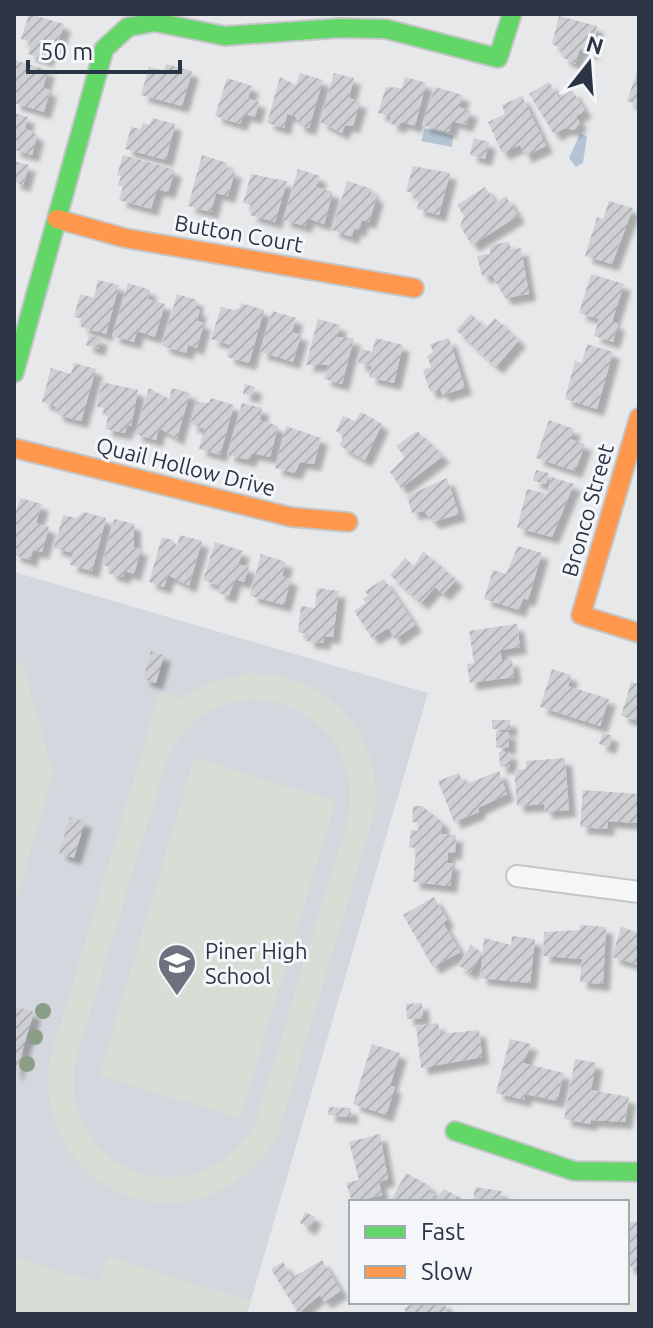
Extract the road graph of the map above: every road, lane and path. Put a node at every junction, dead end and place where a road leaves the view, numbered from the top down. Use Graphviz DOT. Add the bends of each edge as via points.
graph roads {
  1 [pos="512,14"];
  2 [pos="57,219"];
  3 [pos="414,288"];
  4 [pos="14,373"];
  5 [pos="639,418"];
  6 [pos="14,448"];
  7 [pos="348,522"];
  8 [pos="639,633"];
  9 [pos="517,876"];
  10 [pos="639,892"];
  11 [pos="455,1131"];
  12 [pos="639,1172"];
  1 -- 2 [label="street" via="498,58 385,29 203,34 153,22 120,29 104,49"];
  2 -- 3 [label="street, Button Court" via="125,238"];
  2 -- 4 [label="street"];
  5 -- 8 [label="street, Bronco Street" via="581,615"];
  6 -- 7 [label="street, Quail Hollow Drive" via="291,517"];
  9 -- 10 [label="street"];
  11 -- 12 [label="street" via="574,1171"];
}
